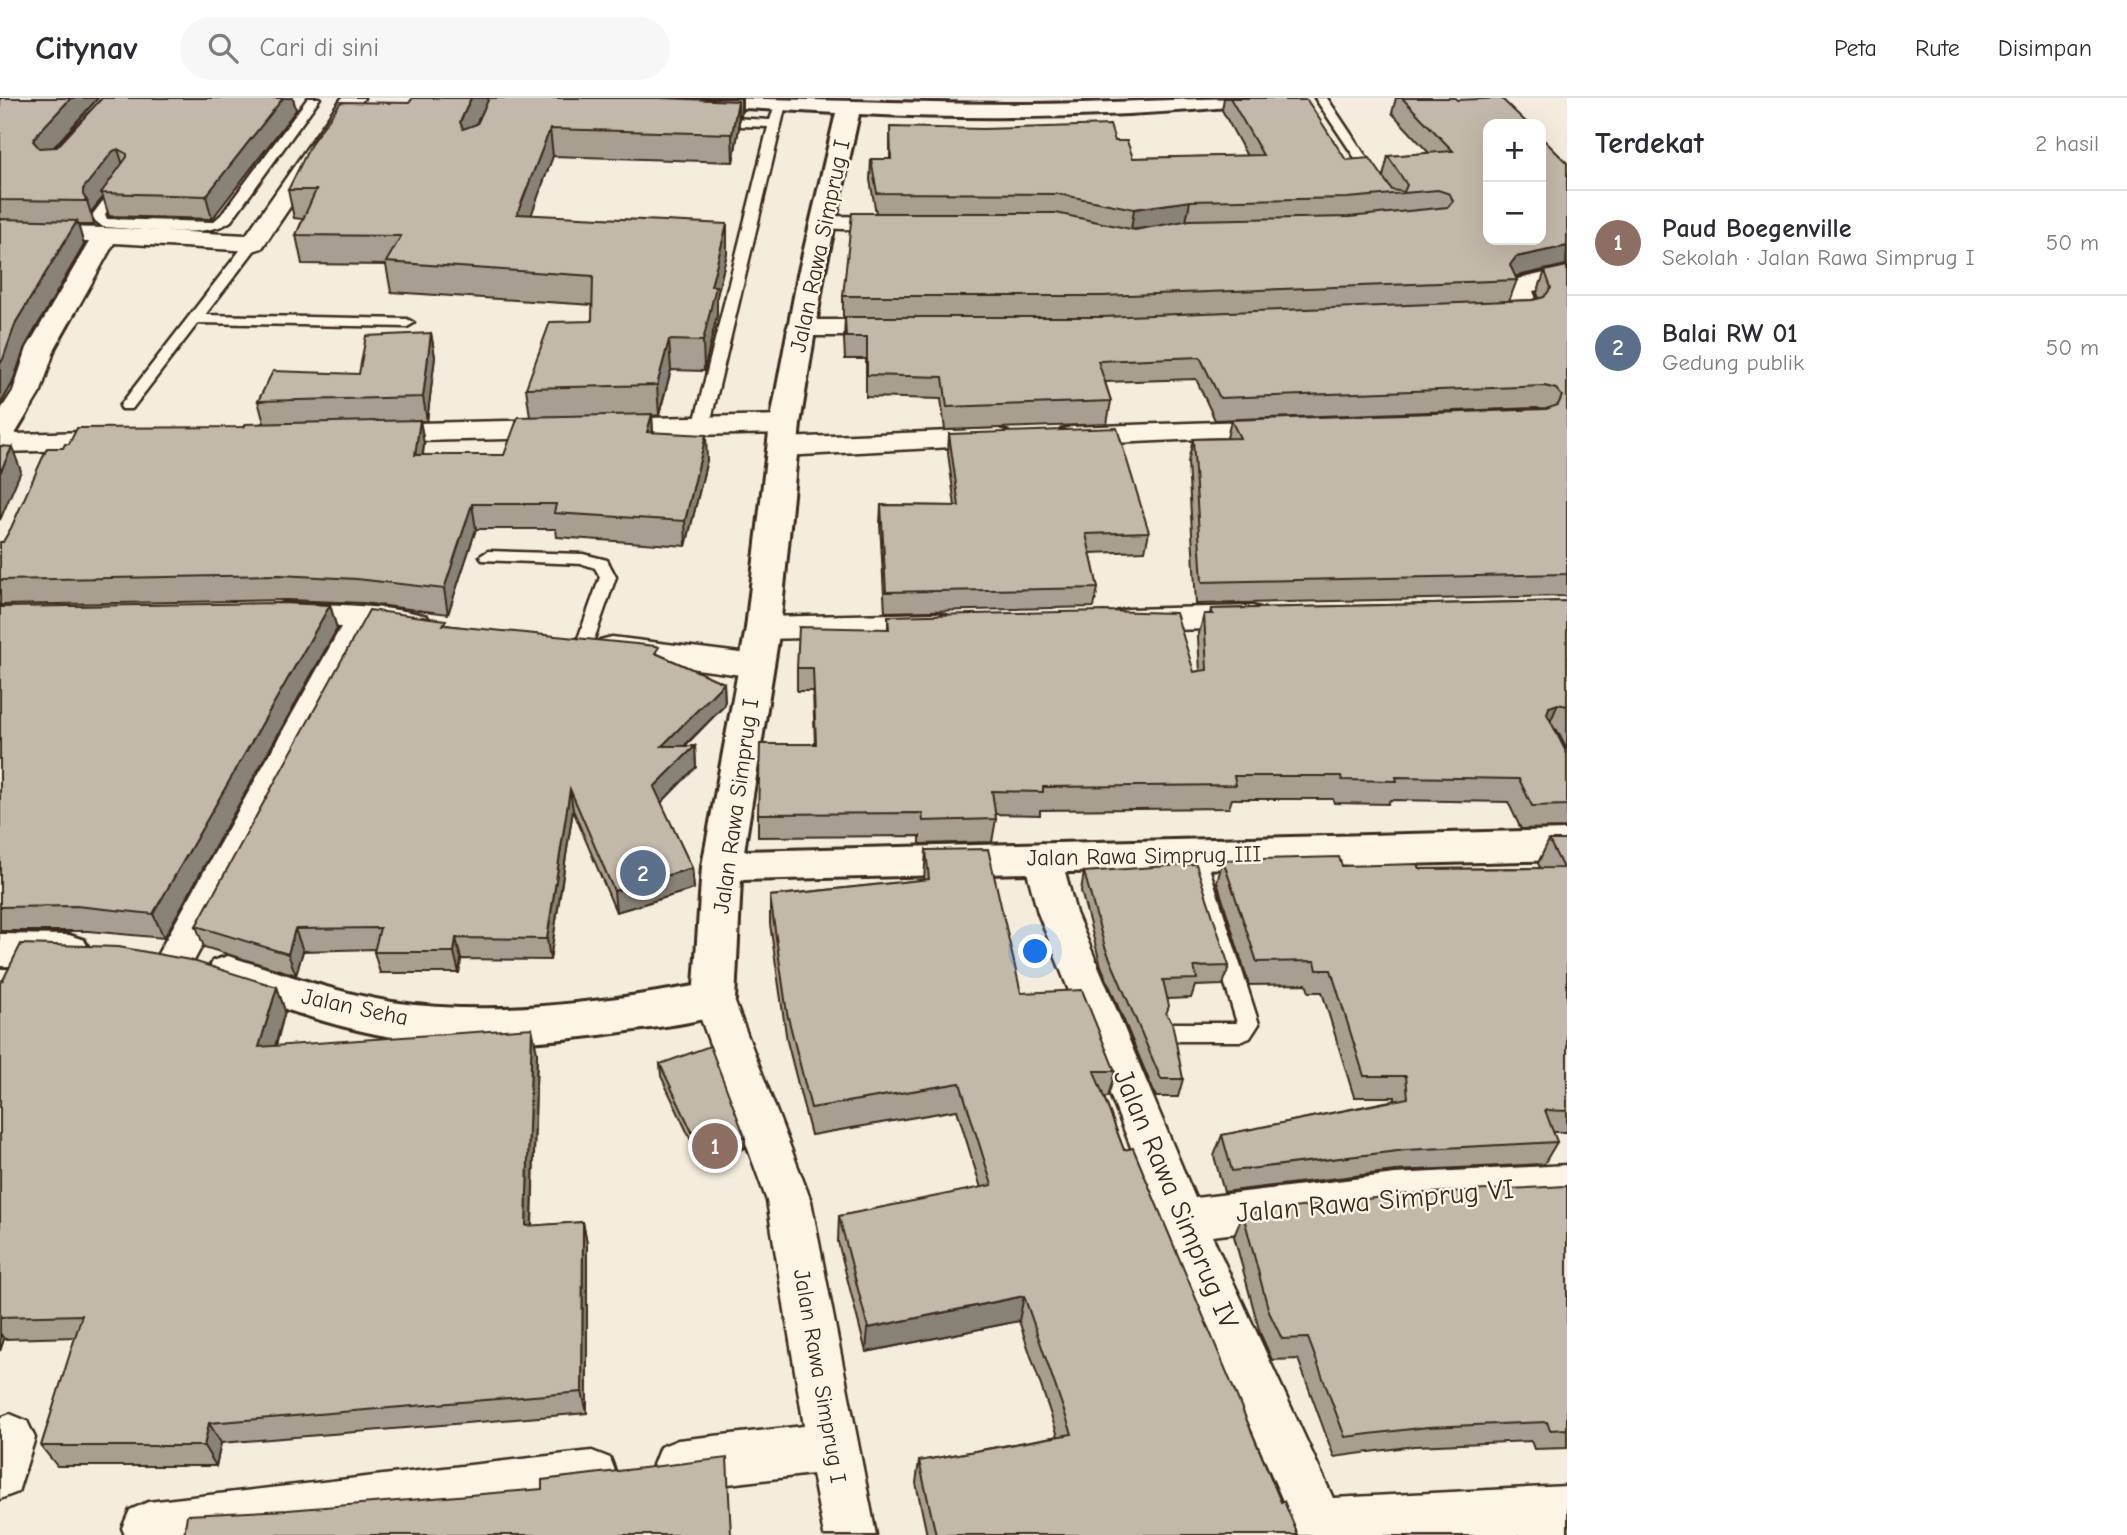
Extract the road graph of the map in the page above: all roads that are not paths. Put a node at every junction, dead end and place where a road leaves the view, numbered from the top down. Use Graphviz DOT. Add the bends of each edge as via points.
graph roads {
  1 [pos="353,98"];
  2 [pos="1250,98"];
  3 [pos="1321,98"];
  4 [pos="311,101"];
  5 [pos="1147,103"];
  6 [pos="293,104"];
  7 [pos="1069,105"];
  8 [pos="849,108"];
  9 [pos="692,109"];
  10 [pos="777,114"];
  11 [pos="126,179"];
  12 [pos="1386,196"];
  13 [pos="824,223"];
  14 [pos="924,224"];
  15 [pos="0,233"];
  16 [pos="106,235"];
  17 [pos="253,243"];
  18 [pos="1567,276"];
  19 [pos="1456,314"];
  20 [pos="197,318"];
  21 [pos="407,323"];
  22 [pos="800,328"];
  23 [pos="926,328"];
  24 [pos="127,406"];
  25 [pos="702,424"];
  26 [pos="1303,428"];
  27 [pos="0,434"];
  28 [pos="342,434"];
  29 [pos="784,435"];
  30 [pos="148,440"];
  31 [pos="0,443"];
  32 [pos="488,556"];
  33 [pos="260,615"];
  34 [pos="1276,616"];
  35 [pos="363,617"];
  36 [pos="1096,621"];
  37 [pos="971,624"];
  38 [pos="446,627"];
  39 [pos="763,628"];
  40 [pos="571,643"];
  41 [pos="756,666"];
  42 [pos="1567,845"];
  43 [pos="1195,855"];
  44 [pos="1042,857"];
  45 [pos="722,866"];
  46 [pos="175,959"];
  47 [pos="9,961"];
  48 [pos="714,1000"];
  49 [pos="1174,1032"];
  50 [pos="1567,1185"];
  51 [pos="1182,1220"];
  52 [pos="832,1447"];
  53 [pos="1567,1511"];
  54 [pos="148,1528"];
  55 [pos="1322,1530"];
  56 [pos="850,1535"];
  1 -- 17 [label="street"];
  2 -- 5 [label="street"];
  3 -- 12 [label="lane"];
  4 -- 6 [label="lane"];
  4 -- 11 [label="lane" via="226,218 216,225 103,223 99,214"];
  5 -- 7 [label="street"];
  7 -- 8 [label="street"];
  8 -- 10 [label="street"];
  8 -- 13 [label="street, Jalan Rawa Simprug I"];
  9 -- 10 [label="street"];
  10 -- 25 [label="lane"];
  13 -- 14 [label="street"];
  13 -- 22 [label="street, Jalan Rawa Simprug I"];
  15 -- 16 [label="street"];
  16 -- 17 [label="street"];
  16 -- 27 [label="street" via="41,348 27,391"];
  17 -- 20 [label="lane"];
  18 -- 19 [label="street" via="1518,286 1528,308 1525,311"];
  20 -- 21 [label="lane"];
  20 -- 24 [label="lane"];
  22 -- 23 [label="street"];
  22 -- 29 [label="street, Jalan Rawa Simprug I"];
  25 -- 28 [label="street"];
  25 -- 29 [label="street"];
  26 -- 29 [label="street" via="1035,437"];
  29 -- 39 [label="street, Jalan Rawa Simprug I"];
  30 -- 31 [label="street" via="46,455"];
  32 -- 40 [label="lane" via="583,559 601,564 608,577"];
  33 -- 35 [label="street"];
  34 -- 36 [label="street"];
  35 -- 38 [label="street"];
  35 -- 46 [label="street"];
  37 -- 39 [label="street"];
  39 -- 41 [label="street, Jalan Rawa Simprug I"];
  40 -- 41 [label="street"];
  41 -- 45 [label="street, Jalan Rawa Simprug I"];
  42 -- 43 [label="street, Jalan Rawa Simprug III"];
  43 -- 44 [label="street, Jalan Rawa Simprug III"];
  43 -- 49 [label="lane" via="1248,1024 1242,1032"];
  44 -- 45 [label="street, Jalan Rawa Simprug III"];
  44 -- 51 [label="street, Jalan Rawa Simprug IV" via="1057,913"];
  45 -- 48 [label="street, Jalan Rawa Simprug I"];
  46 -- 47 [label="street, Jalan Seha" via="120,952"];
  46 -- 48 [label="street, Jalan Seha" via="383,1018 454,1024 619,1017"];
  48 -- 52 [label="street, Jalan Rawa Simprug I" via="789,1200"];
  50 -- 51 [label="street, Jalan Rawa Simprug VI" via="1395,1194"];
  51 -- 55 [label="street, Jalan Rawa Simprug IV"];
  52 -- 54 [label="street"];
  52 -- 56 [label="street, Jalan Rawa Simprug I"];
  53 -- 55 [label="street"];
}
